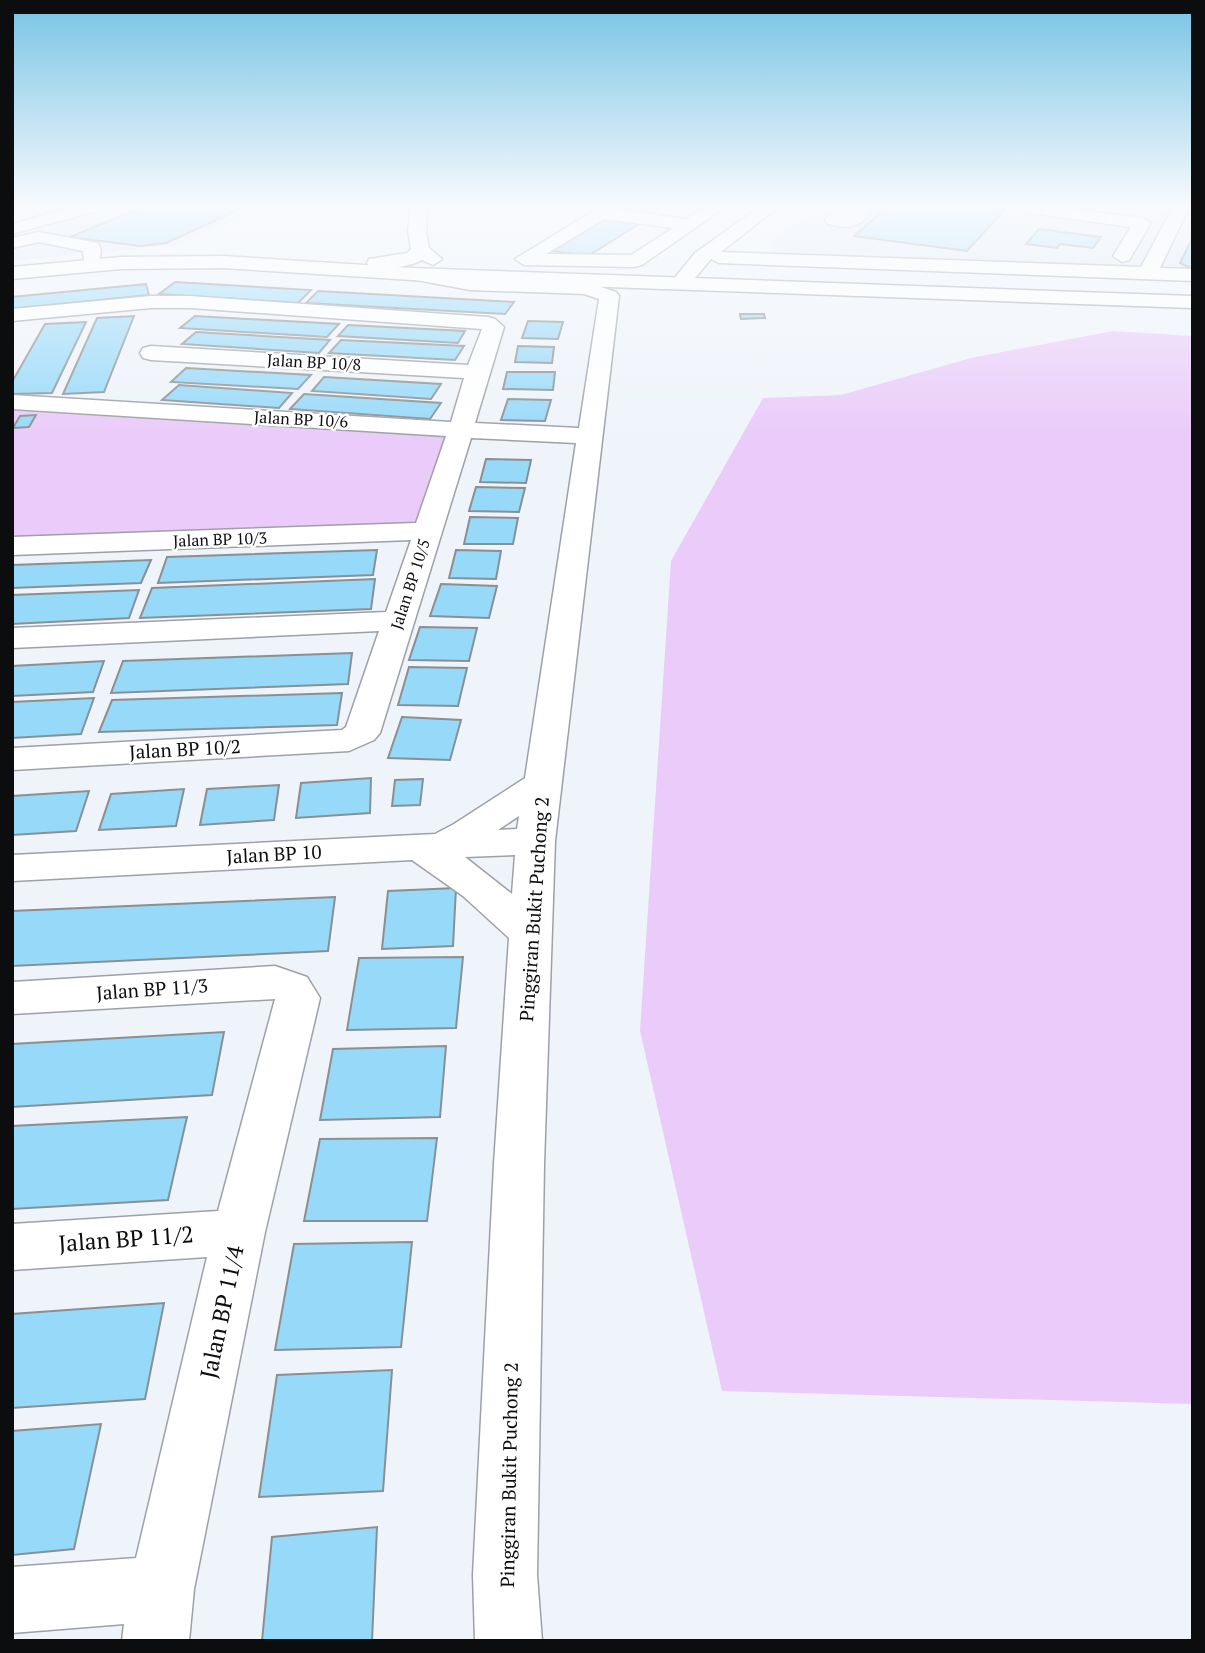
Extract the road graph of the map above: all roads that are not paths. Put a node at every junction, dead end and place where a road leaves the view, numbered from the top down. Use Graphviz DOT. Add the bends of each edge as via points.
graph roads {
  1 [pos="474,284"];
  2 [pos="918,284"];
  3 [pos="928,284"];
  4 [pos="1193,295"];
  5 [pos="170,302"];
  6 [pos="1193,302"];
  7 [pos="19,315"];
  8 [pos="12,340"];
  9 [pos="151,353"];
  10 [pos="477,372"];
  11 [pos="137,392"];
  12 [pos="12,402"];
  13 [pos="461,429"];
  14 [pos="589,448"];
  15 [pos="428,531"];
  16 [pos="12,546"];
  17 [pos="397,621"];
  18 [pos="12,638"];
  19 [pos="357,737"];
  20 [pos="12,759"];
  21 [pos="543,783"];
  22 [pos="535,841"];
  23 [pos="428,846"];
  24 [pos="12,868"];
  25 [pos="530,934"];
  26 [pos="290,988"];
  27 [pos="12,998"];
  28 [pos="239,1232"];
  29 [pos="12,1247"];
  30 [pos="12,1600"];
  31 [pos="158,1615"];
  32 [pos="509,1641"];
  1 -- 14 [label="street, Pinggiran Bukit Puchong 2" via="586,288 609,296"];
  2 -- 6 [label="street"];
  3 -- 4 [label="street"];
  5 -- 7 [label="street"];
  5 -- 9 [label="street"];
  5 -- 10 [label="street, Jalan BP 10/5" via="492,324"];
  7 -- 8 [label="street"];
  9 -- 10 [label="street, Jalan BP 10/8"];
  9 -- 11 [label="street"];
  10 -- 13 [label="street, Jalan BP 10/5"];
  11 -- 12 [label="street, Jalan BP 10/6"];
  11 -- 13 [label="street, Jalan BP 10/6"];
  13 -- 14 [label="street, Jalan BP 10/6" via="546,435 571,447"];
  13 -- 15 [label="street, Jalan BP 10/5"];
  14 -- 21 [label="street, Pinggiran Bukit Puchong 2"];
  15 -- 16 [label="street, Jalan BP 10/3"];
  15 -- 17 [label="street, Jalan BP 10/5"];
  17 -- 18 [label="street"];
  17 -- 19 [label="street, Jalan BP 10/5"];
  19 -- 20 [label="street, Jalan BP 10/2"];
  21 -- 22 [label="street, Pinggiran Bukit Puchong 2"];
  21 -- 23 [label="street" via="468,832"];
  22 -- 23 [label="street, Jalan BP 10"];
  22 -- 25 [label="street, Pinggiran Bukit Puchong 2"];
  23 -- 24 [label="street, Jalan BP 10"];
  23 -- 25 [label="street" via="481,887"];
  25 -- 32 [label="street, Pinggiran Bukit Puchong 2" via="505,1575"];
  26 -- 27 [label="street, Jalan BP 11/3" via="275,982"];
  26 -- 28 [label="street, Jalan BP 11/4" via="298,998"];
  28 -- 29 [label="street, Jalan BP 11/2"];
  28 -- 31 [label="street, Jalan BP 11/4"];
  30 -- 31 [label="street"];
}
